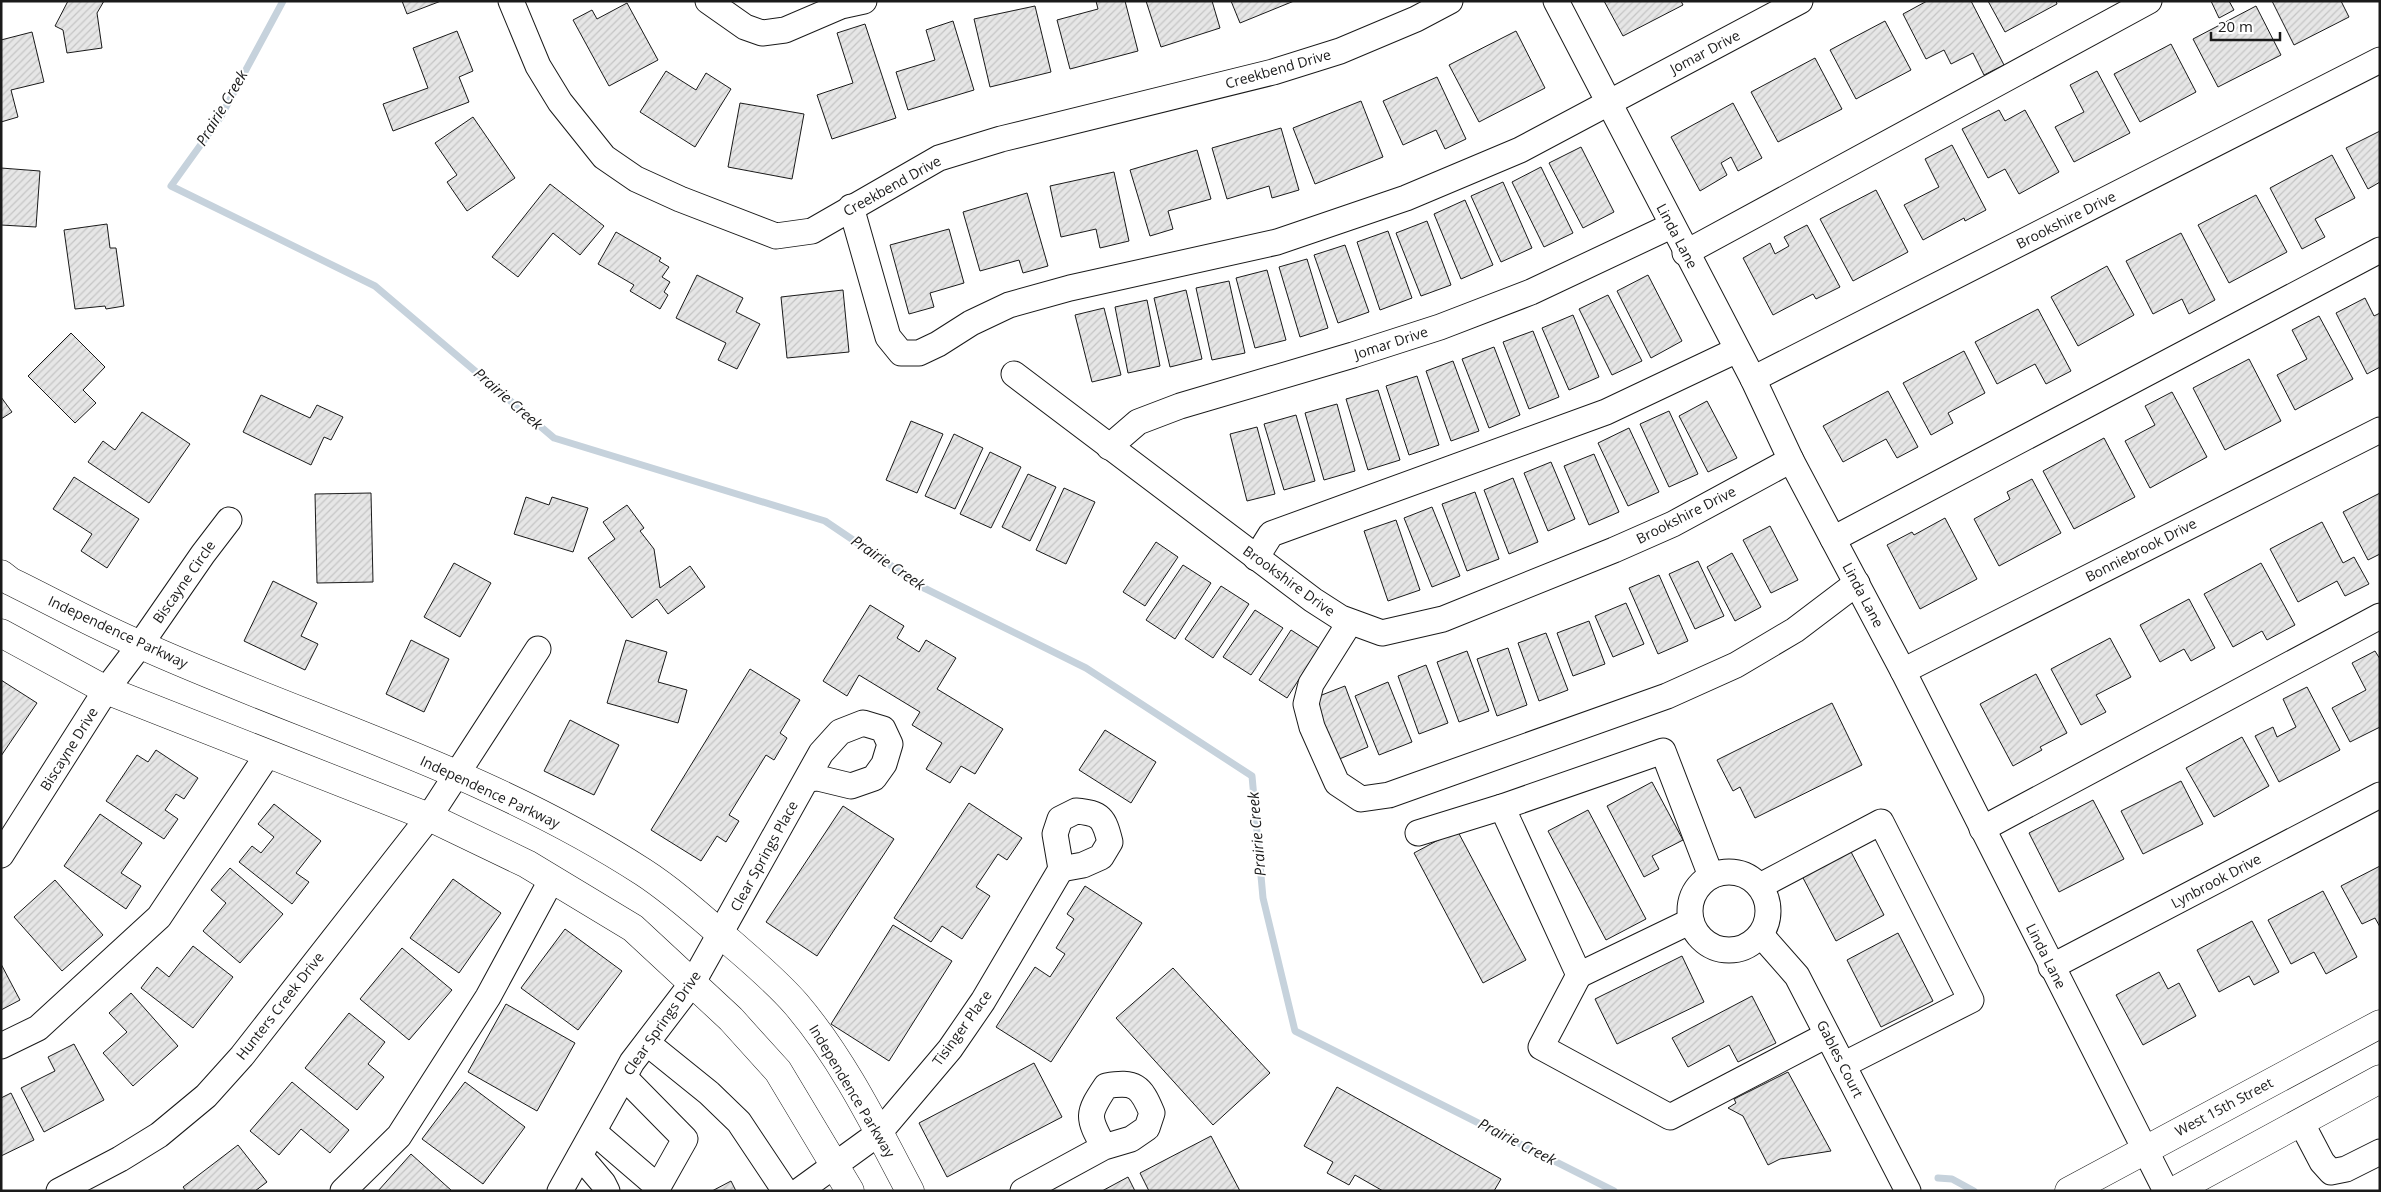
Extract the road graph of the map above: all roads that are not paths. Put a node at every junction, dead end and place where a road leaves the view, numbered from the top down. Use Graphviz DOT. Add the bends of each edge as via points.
graph roads {
  1 [pos="511,1"];
  2 [pos="708,1"];
  3 [pos="864,1"];
  4 [pos="1450,1"];
  5 [pos="1556,1"];
  6 [pos="1800,1"];
  7 [pos="2149,1"];
  8 [pos="2380,60"];
  9 [pos="1609,103"];
  10 [pos="851,207"];
  11 [pos="1671,226"];
  12 [pos="2380,250"];
  13 [pos="1685,253"];
  14 [pos="1737,350"];
  15 [pos="1014,374"];
  16 [pos="1752,379"];
  17 [pos="2380,430"];
  18 [pos="1109,447"];
  19 [pos="1791,460"];
  20 [pos="229,520"];
  21 [pos="1833,539"];
  22 [pos="1256,558"];
  23 [pos="1,574"];
  24 [pos="1857,583"];
  25 [pos="2380,616"];
  26 [pos="1350,622"];
  27 [pos="1,633"];
  28 [pos="140,645"];
  29 [pos="538,649"];
  30 [pos="1903,670"];
  31 [pos="106,690"];
  32 [pos="268,754"];
  33 [pos="457,774"];
  34 [pos="807,779"];
  35 [pos="2380,795"];
  36 [pos="1502,807"];
  37 [pos="429,817"];
  38 [pos="1982,829"];
  39 [pos="1418,833"];
  40 [pos="1,855"];
  41 [pos="1061,869"];
  42 [pos="1711,876"];
  43 [pos="552,879"];
  44 [pos="1760,886"];
  45 [pos="1691,922"];
  46 [pos="720,934"];
  47 [pos="1761,935"];
  48 [pos="2051,967"];
  49 [pos="1578,975"];
  50 [pos="693,982"];
  51 [pos="2380,1024"];
  52 [pos="1827,1035"];
  53 [pos="646,1043"];
  54 [pos="1,1046"];
  55 [pos="1843,1065"];
  56 [pos="624,1078"];
  57 [pos="2380,1080"];
  58 [pos="2301,1122"];
  59 [pos="594,1132"];
  60 [pos="879,1133"];
  61 [pos="1104,1147"];
  62 [pos="2144,1150"];
  63 [pos="2380,1152"];
  64 [pos="580,1156"];
  65 [pos="836,1165"];
  66 [pos="60,1191"];
  67 [pos="343,1191"];
  68 [pos="560,1191"];
  69 [pos="607,1191"];
  70 [pos="785,1191"];
  71 [pos="799,1191"];
  72 [pos="850,1191"];
  73 [pos="910,1191"];
  74 [pos="1023,1191"];
  75 [pos="1908,1191"];
  76 [pos="2069,1191"];
  77 [pos="2166,1191"];
  78 [pos="2174,1191"];
  1 -- 10 [label="street, Creekbend Drive" via="538,66 560,102 604,157 636,179 776,236 812,230"];
  2 -- 3 [label="street" via="745,27 762,33 785,30 841,6"];
  4 -- 10 [label="street, Creekbend Drive" via="1340,51 1273,72 1002,139 939,158"];
  5 -- 9 [label="street, Linda Lane"];
  6 -- 9 [label="street, Jomar Drive"];
  7 -- 13 [label="street"];
  8 -- 16 [label="street, Brookshire Drive"];
  9 -- 10 [label="street, Jomar Drive" via="1520,150 1406,198 1277,242 1070,288 1009,305 919,353 901,353 888,337"];
  9 -- 11 [label="street, Linda Lane"];
  11 -- 13 [label="street, Linda Lane"];
  11 -- 18 [label="street, Jomar Drive" via="1531,292 1440,327 1180,406 1138,422"];
  12 -- 21 [label="street"];
  13 -- 14 [label="street, Linda Lane"];
  14 -- 16 [label="street, Linda Lane"];
  14 -- 22 [label="street" via="1606,412 1271,534"];
  15 -- 18 [label="street, Brookshire Drive"];
  16 -- 19 [label="street, Linda Lane"];
  17 -- 30 [label="street, Bonniebrook Drive"];
  18 -- 22 [label="street, Brookshire Drive"];
  19 -- 21 [label="street, Linda Lane"];
  19 -- 26 [label="street, Brookshire Drive" via="1673,524 1443,619 1382,633"];
  20 -- 28 [label="street, Biscayne Circle"];
  21 -- 24 [label="street, Linda Lane"];
  22 -- 26 [label="street, Brookshire Drive" via="1313,600"];
  23 -- 28 [label="main road, Independence Parkway"];
  24 -- 26 [label="street" via="1795,630 1736,665 1667,696 1388,794 1361,799 1337,783 1312,727 1306,704 1310,684"];
  24 -- 30 [label="street, Linda Lane"];
  25 -- 38 [label="street"];
  27 -- 31 [label="main road"];
  28 -- 31 [label="street, Biscayne Drive"];
  28 -- 33 [label="main road, Independence Parkway"];
  29 -- 33 [label="street, Hunters Creek Drive"];
  30 -- 38 [label="street, Linda Lane"];
  31 -- 32 [label="main road"];
  31 -- 40 [label="street, Biscayne Drive"];
  32 -- 37 [label="main road"];
  32 -- 54 [label="street" via="159,917 38,1028"];
  33 -- 37 [label="street, Hunters Creek Drive"];
  33 -- 46 [label="main road, Independence Parkway" via="542,813 643,872"];
  34 -- 46 [label="street, Clear Springs Place"];
  35 -- 48 [label="street, Lynbrook Drive"];
  36 -- 39 [label="street"];
  36 -- 42 [label="street" via="1663,751"];
  36 -- 49 [label="street"];
  37 -- 43 [label="main road"];
  37 -- 66 [label="street, Hunters Creek Drive" via="242,1056 206,1096 159,1134"];
  38 -- 48 [label="street, Linda Lane"];
  41 -- 60 [label="street, Tisinger Place" via="978,1009 950,1049"];
  42 -- 44 [label="street" via="1737,872"];
  42 -- 45 [label="street" via="1700,884 1693,896"];
  43 -- 50 [label="main road" via="633,928"];
  43 -- 67 [label="street" via="488,998 399,1136"];
  44 -- 47 [label="street" via="1769,910"];
  44 -- 55 [label="street" via="1881,822 1972,1000"];
  45 -- 47 [label="street" via="1704,942 1728,951 1752,944"];
  45 -- 49 [label="street"];
  46 -- 50 [label="street, Clear Springs Drive"];
  46 -- 60 [label="main road, Independence Parkway" via="770,978 820,1033"];
  47 -- 52 [label="street, Gables Court" via="1797,976"];
  48 -- 62 [label="street, Linda Lane"];
  49 -- 52 [label="street" via="1541,1047 1670,1117"];
  50 -- 53 [label="street, Clear Springs Drive"];
  50 -- 65 [label="main road" via="778,1070"];
  51 -- 62 [label="main road, West 15th Street"];
  52 -- 55 [label="street, Gables Court"];
  53 -- 56 [label="street, Clear Springs Drive"];
  53 -- 70 [label="street" via="709,1093 739,1122"];
  55 -- 75 [label="street, Gables Court"];
  56 -- 59 [label="street, Clear Springs Drive"];
  56 -- 59 [label="street" via="685,1139 658,1187"];
  57 -- 58 [label="main road"];
  58 -- 63 [label="street" via="2322,1162 2331,1172 2346,1169"];
  58 -- 78 [label="main road"];
  59 -- 64 [label="street, Clear Springs Drive"];
  60 -- 65 [label="street, Tisinger Place"];
  60 -- 73 [label="main road, Independence Parkway"];
  61 -- 74 [label="street"];
  62 -- 76 [label="main road, West 15th Street"];
  62 -- 77 [label="street, Linda Lane"];
  64 -- 68 [label="street, Clear Springs Drive"];
  64 -- 69 [label="street"];
  65 -- 71 [label="street, Tisinger Place"];
  65 -- 72 [label="main road"];
}
